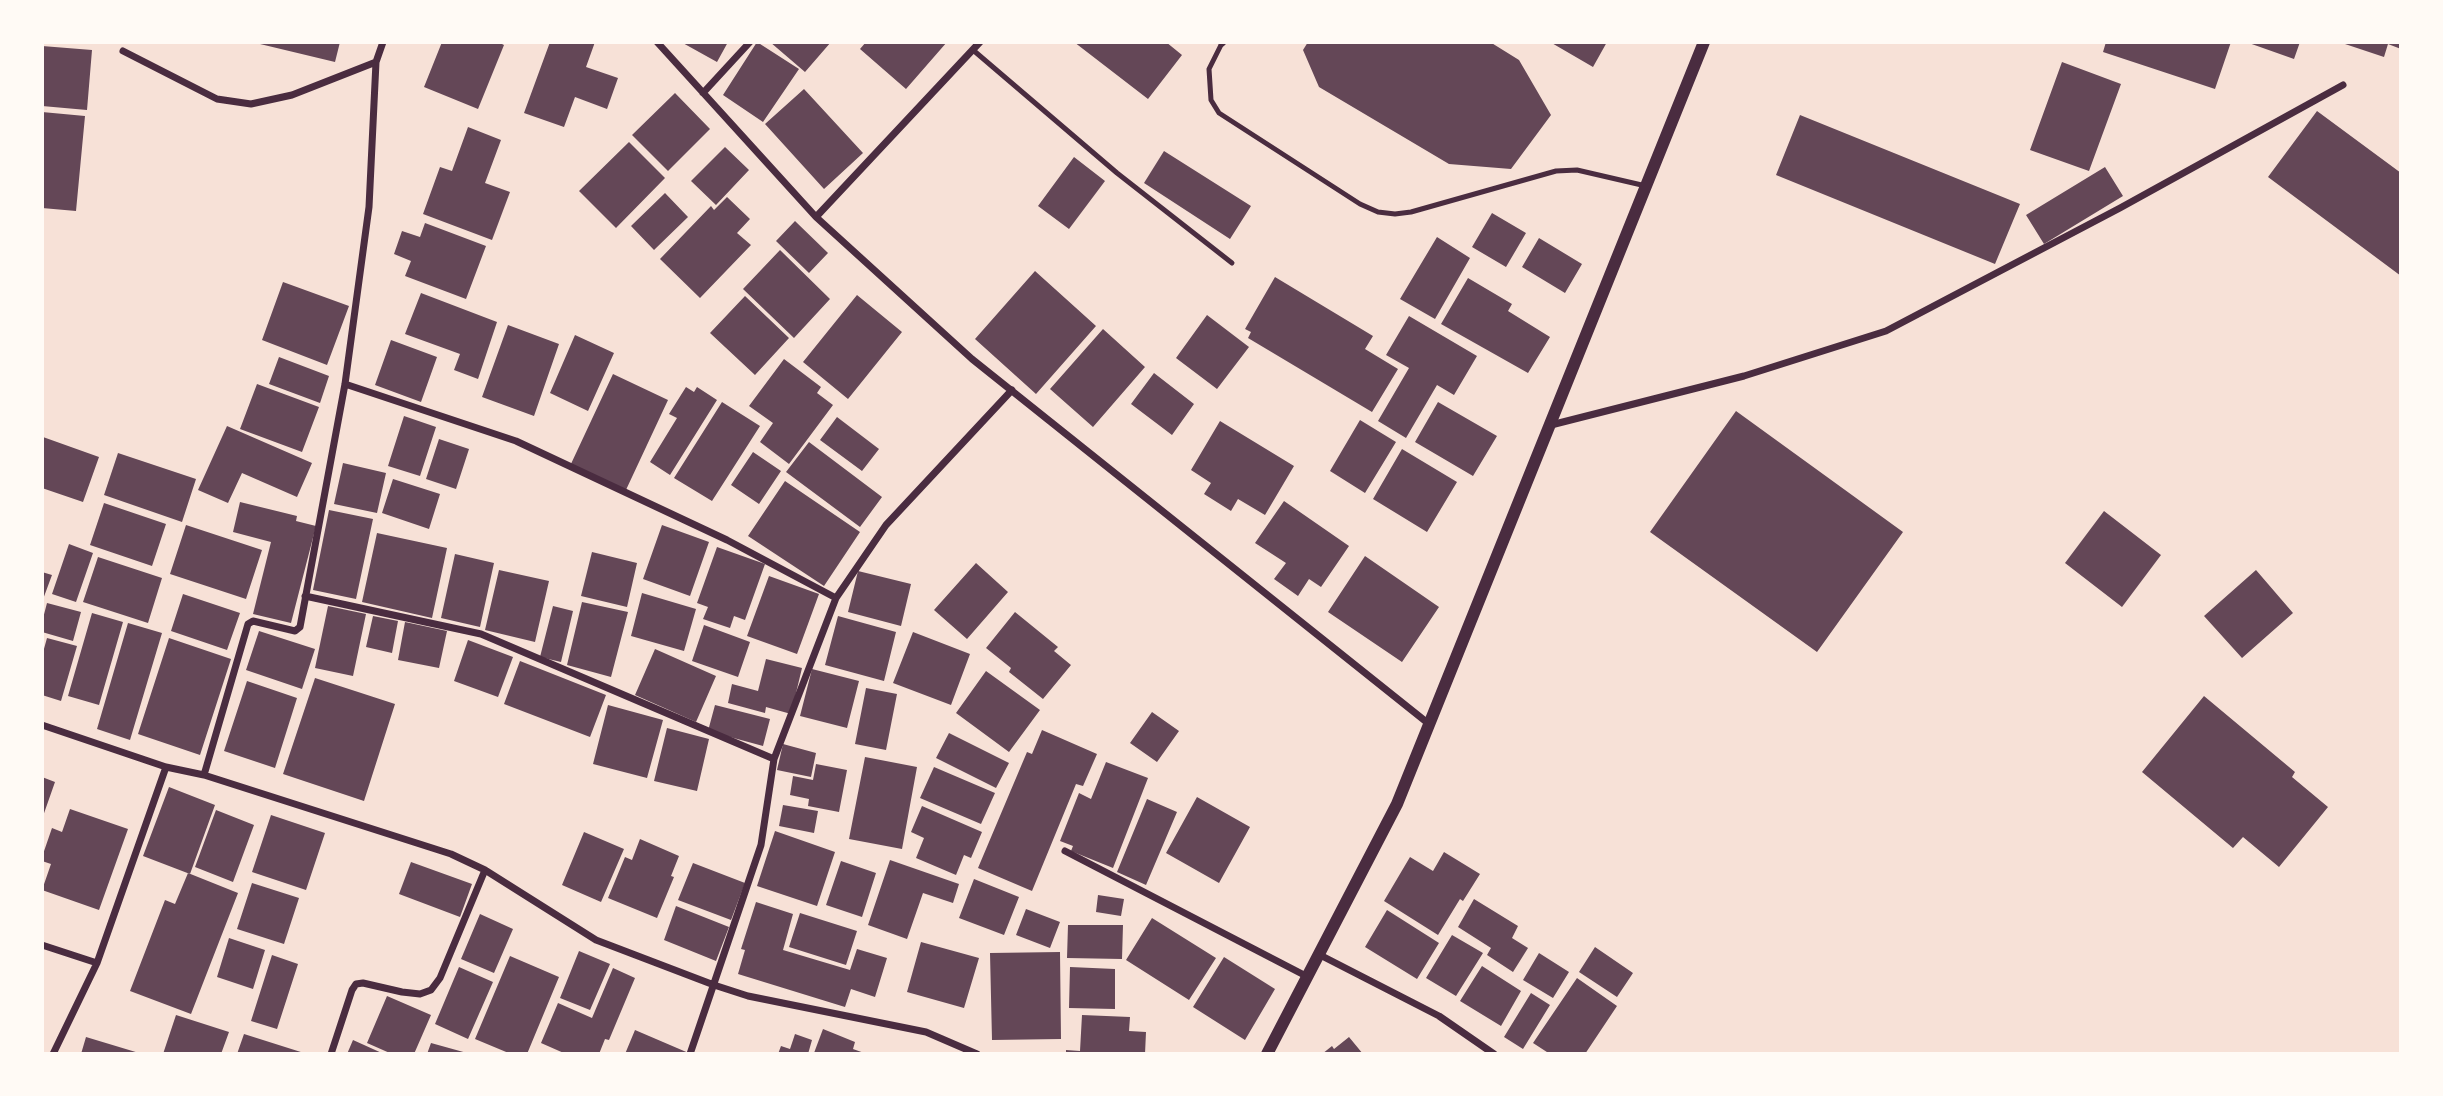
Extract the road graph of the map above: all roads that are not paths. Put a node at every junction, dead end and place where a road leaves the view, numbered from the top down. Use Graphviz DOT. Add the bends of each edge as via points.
graph roads {
  1 [pos="383,42"];
  2 [pos="657,42"];
  3 [pos="750,42"];
  4 [pos="980,42"];
  5 [pos="1223,42"];
  6 [pos="1704,42"];
  7 [pos="972,50"];
  8 [pos="123,51"];
  9 [pos="376,62"];
  10 [pos="2343,85"];
  11 [pos="703,93"];
  12 [pos="1646,186"];
  13 [pos="816,217"];
  14 [pos="1231,263"];
  15 [pos="345,384"];
  16 [pos="1012,390"];
  17 [pos="1550,425"];
  18 [pos="305,596"];
  19 [pos="836,598"];
  20 [pos="42,724"];
  21 [pos="1429,724"];
  22 [pos="774,759"];
  23 [pos="166,766"];
  24 [pos="204,775"];
  25 [pos="1065,851"];
  26 [pos="485,870"];
  27 [pos="42,945"];
  28 [pos="1320,955"];
  29 [pos="97,963"];
  30 [pos="1308,977"];
  31 [pos="713,985"];
  32 [pos="54,1054"];
  33 [pos="331,1054"];
  34 [pos="690,1054"];
  35 [pos="977,1054"];
  36 [pos="1267,1054"];
  37 [pos="1494,1054"];
  1 -- 9 [label="street"];
  2 -- 11 [label="street"];
  3 -- 11 [label="street"];
  4 -- 7 [label="street"];
  5 -- 12 [label="lane" via="1209,69 1211,100 1219,113 1378,212 1411,212 1556,171 1587,172"];
  6 -- 12 [label="street"];
  7 -- 13 [label="street"];
  7 -- 14 [label="lane"];
  8 -- 9 [label="street" via="217,99 251,104 292,95"];
  9 -- 15 [label="street" via="369,207"];
  10 -- 17 [label="street" via="1886,331 1744,376"];
  11 -- 13 [label="street"];
  12 -- 17 [label="street"];
  13 -- 16 [label="street"];
  15 -- 18 [label="street"];
  15 -- 19 [label="street" via="516,441 727,540"];
  16 -- 19 [label="street" via="886,525"];
  16 -- 21 [label="street"];
  17 -- 21 [label="street"];
  18 -- 22 [label="street" via="481,634"];
  18 -- 24 [label="street" via="299,630 253,621 248,624"];
  19 -- 22 [label="street"];
  20 -- 23 [label="street"];
  21 -- 28 [label="street" via="1397,804"];
  22 -- 31 [label="street" via="761,845"];
  23 -- 24 [label="street"];
  23 -- 29 [label="street"];
  24 -- 26 [label="street" via="451,854"];
  25 -- 30 [label="street"];
  26 -- 31 [label="street" via="596,940"];
  26 -- 33 [label="street" via="431,990 420,994 356,984"];
  27 -- 29 [label="street"];
  28 -- 30 [label="street"];
  28 -- 37 [label="street" via="1439,1016"];
  29 -- 32 [label="street"];
  30 -- 36 [label="street"];
  31 -- 34 [label="street"];
  31 -- 35 [label="street" via="926,1032"];
}
